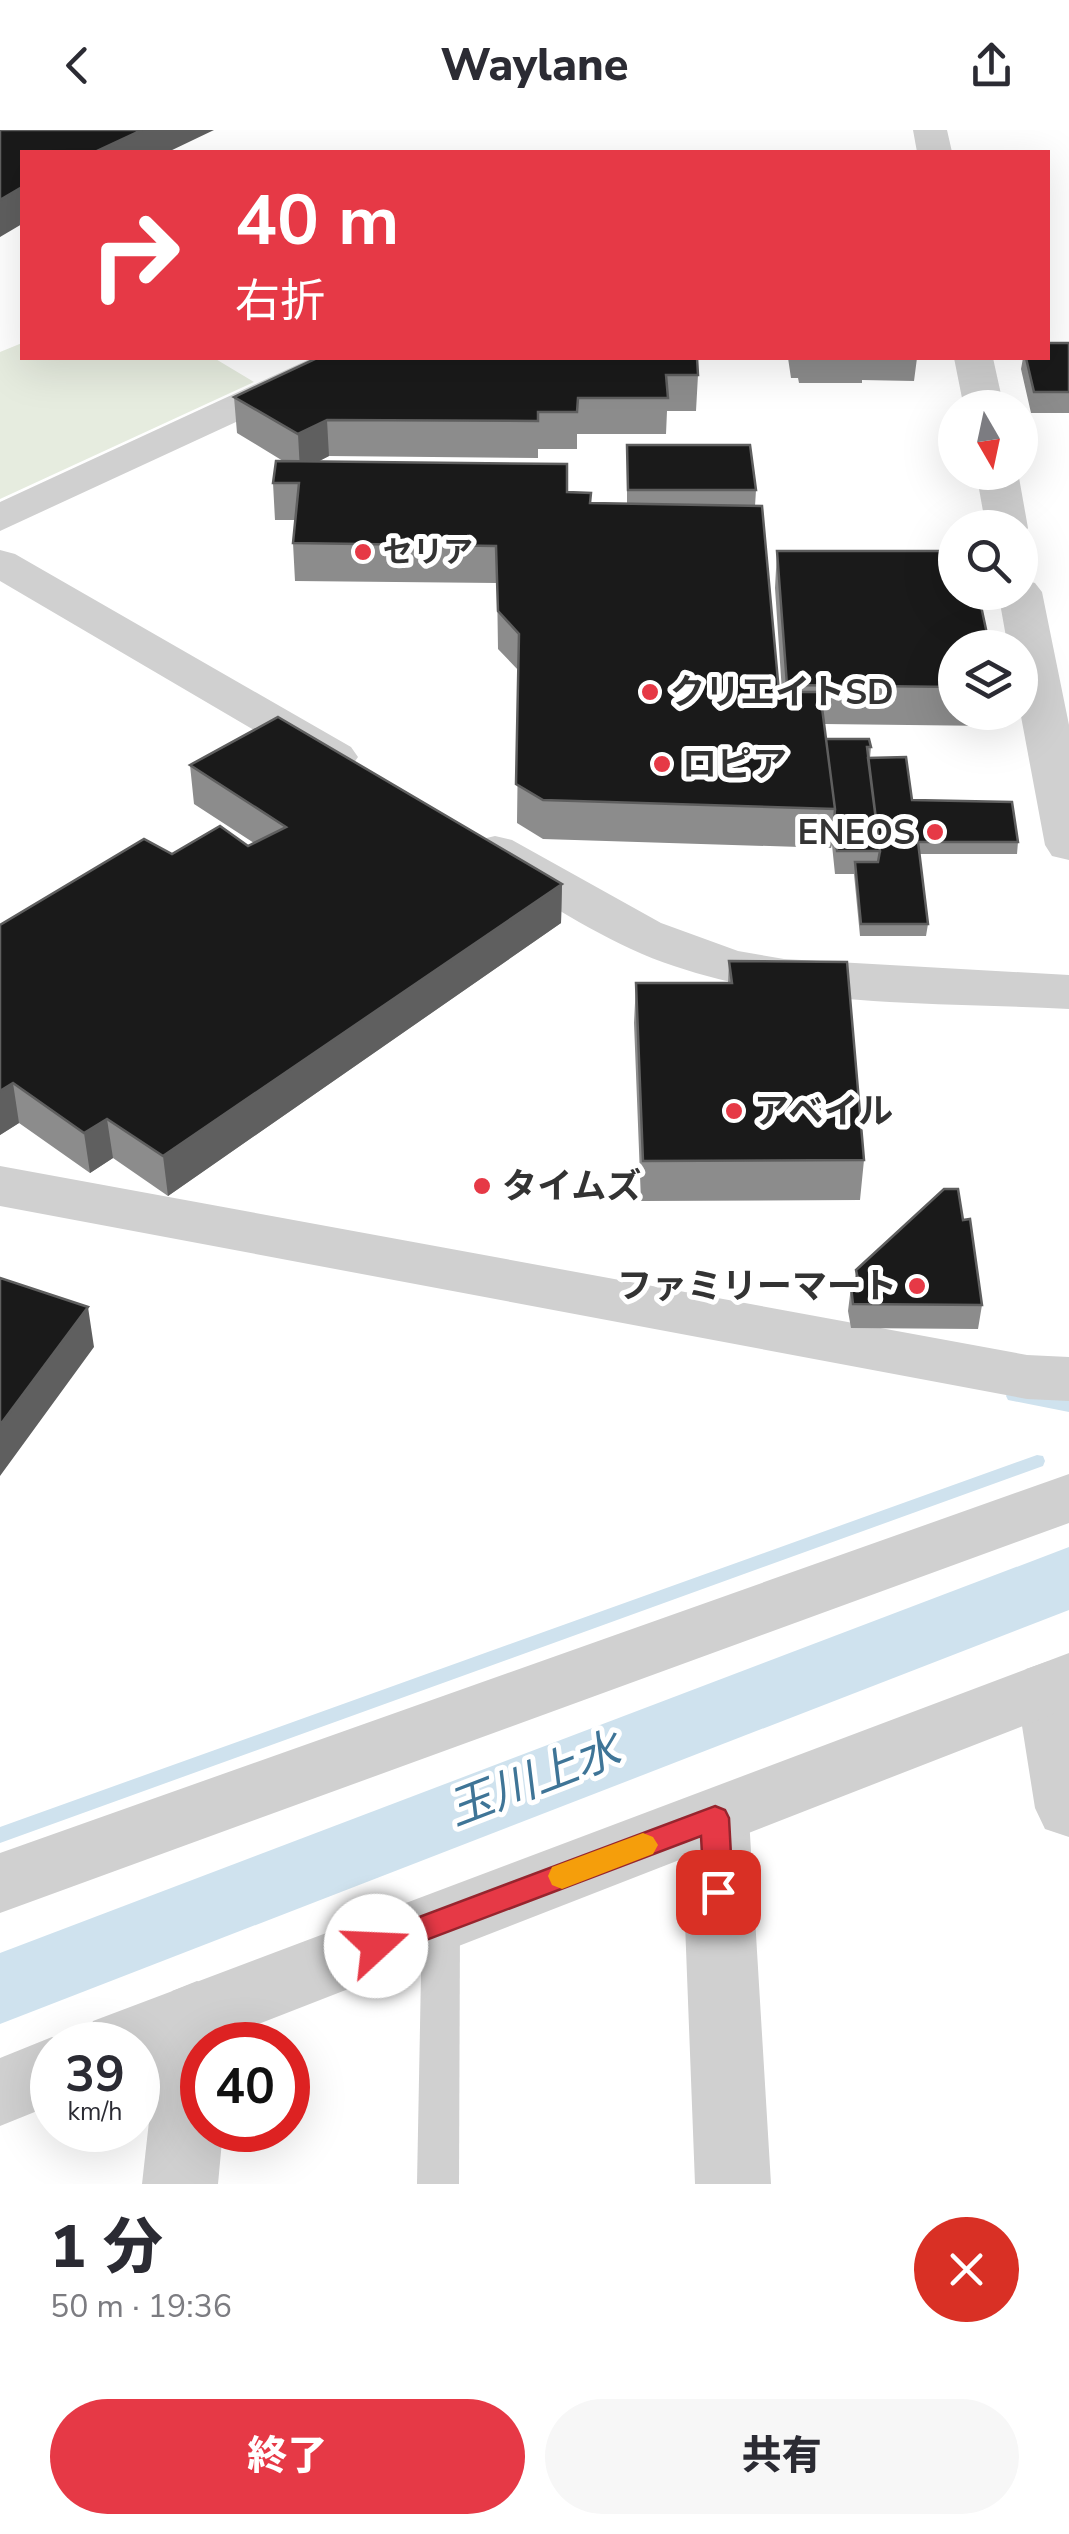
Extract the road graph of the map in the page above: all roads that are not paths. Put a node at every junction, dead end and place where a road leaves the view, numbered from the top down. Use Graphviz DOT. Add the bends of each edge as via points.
graph roads {
  1 [pos="338,360"];
  2 [pos="974,360"];
  3 [pos="980,390"];
  4 [pos="0,518"];
  5 [pos="0,563"];
  6 [pos="1023,610"];
  7 [pos="376,782"];
  8 [pos="461,831"];
  9 [pos="1069,845"];
  10 [pos="1069,992"];
  11 [pos="0,1186"];
  12 [pos="1069,1379"];
  13 [pos="1069,1498"];
  14 [pos="1059,1684"];
  15 [pos="1069,1808"];
  16 [pos="715,1818"];
  17 [pos="0,1883"];
  18 [pos="441,1922"];
  19 [pos="197,2014"];
  20 [pos="160,2029"];
  21 [pos="30,2080"];
  22 [pos="0,2092"];
  23 [pos="180,2184"];
  24 [pos="438,2184"];
  25 [pos="733,2184"];
  1 -- 4 [label="street"];
  2 -- 3 [label="street"];
  5 -- 7 [label="street"];
  6 -- 9 [label="street"];
  8 -- 10 [label="street" via="690,954 784,976"];
  11 -- 12 [label="street" via="1027,1378"];
  13 -- 17 [label="street"];
  14 -- 15 [label="street"];
  14 -- 16 [label="street"];
  16 -- 18 [label="street"];
  16 -- 25 [label="street"];
  18 -- 19 [label="street"];
  18 -- 24 [label="lane"];
  19 -- 20 [label="street"];
  19 -- 23 [label="street"];
  21 -- 22 [label="street"];
}
